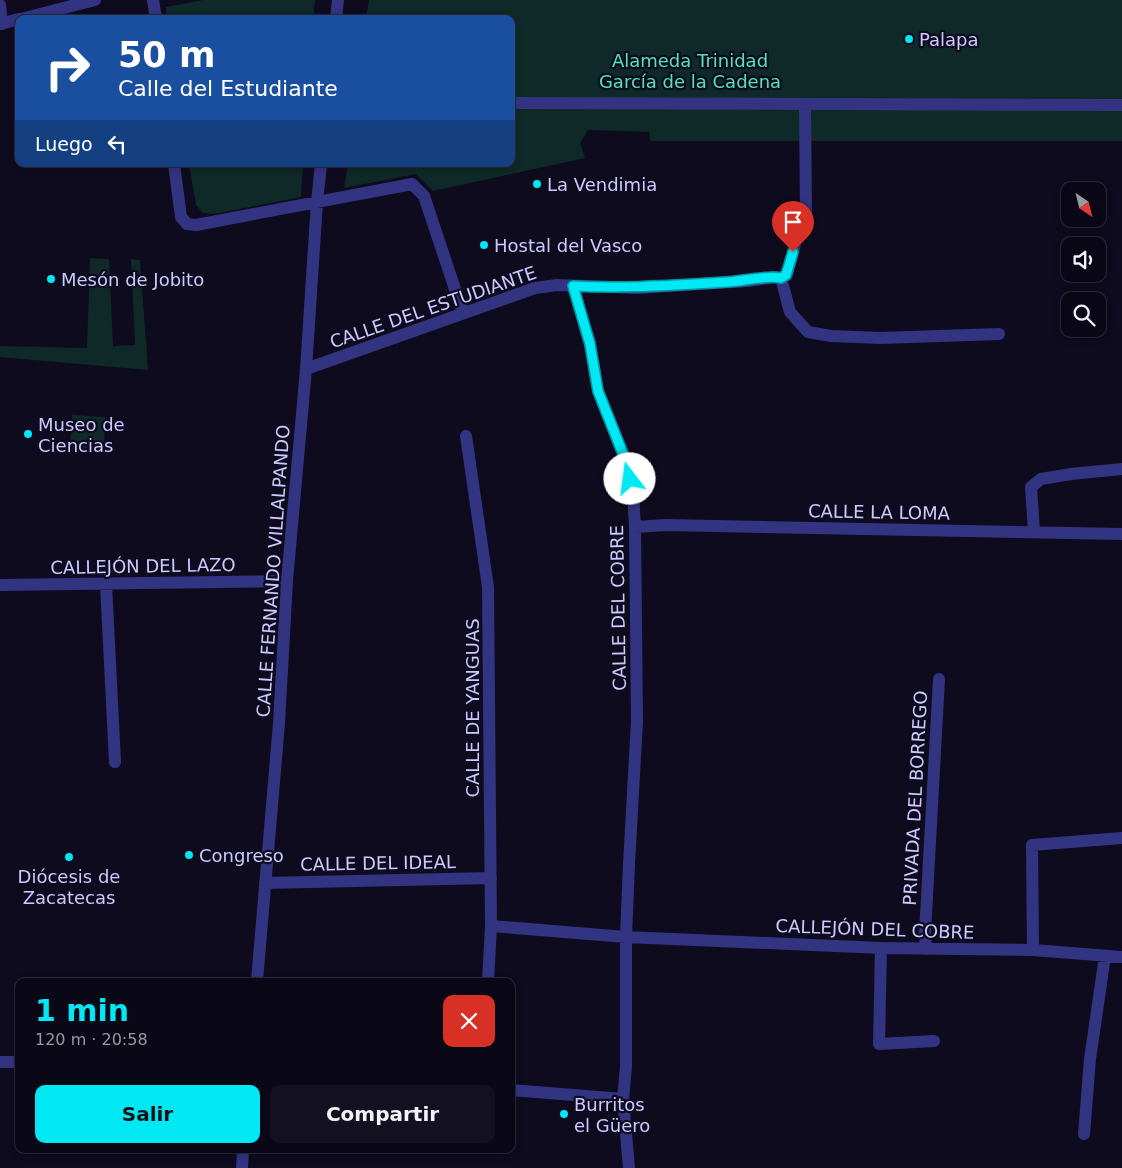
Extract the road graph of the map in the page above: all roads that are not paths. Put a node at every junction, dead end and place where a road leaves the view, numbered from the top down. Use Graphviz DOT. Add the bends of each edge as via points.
graph roads {
  1 [pos="95,0"];
  2 [pos="153,0"];
  3 [pos="338,0"];
  4 [pos="0,6"];
  5 [pos="36,15"];
  6 [pos="155,15"];
  7 [pos="336,15"];
  8 [pos="15,20"];
  9 [pos="1,24"];
  10 [pos="515,103"];
  11 [pos="805,104"];
  12 [pos="1122,104"];
  13 [pos="174,167"];
  14 [pos="321,167"];
  15 [pos="317,202"];
  16 [pos="781,278"];
  17 [pos="573,286"];
  18 [pos="463,313"];
  19 [pos="999,334"];
  20 [pos="306,369"];
  21 [pos="466,436"];
  22 [pos="1122,470"];
  23 [pos="635,527"];
  24 [pos="1034,532"];
  25 [pos="1122,534"];
  26 [pos="287,581"];
  27 [pos="106,584"];
  28 [pos="0,585"];
  29 [pos="939,678"];
  30 [pos="115,762"];
  31 [pos="1122,838"];
  32 [pos="491,878"];
  33 [pos="265,883"];
  34 [pos="491,926"];
  35 [pos="626,937"];
  36 [pos="880,948"];
  37 [pos="926,949"];
  38 [pos="1033,950"];
  39 [pos="1105,956"];
  40 [pos="1122,956"];
  41 [pos="257,978"];
  42 [pos="488,978"];
  43 [pos="934,1041"];
  44 [pos="0,1062"];
  45 [pos="15,1062"];
  46 [pos="515,1090"];
  47 [pos="623,1099"];
  48 [pos="1084,1134"];
  49 [pos="244,1153"];
  50 [pos="242,1168"];
  51 [pos="629,1168"];
  1 -- 5 [label="street"];
  2 -- 6 [label="street"];
  3 -- 7 [label="street"];
  4 -- 9 [label="street"];
  8 -- 9 [label="street"];
  10 -- 11 [label="street"];
  11 -- 12 [label="street"];
  11 -- 16 [label="street" via="806,214 791,264"];
  13 -- 15 [label="street" via="181,217 187,224"];
  14 -- 15 [label="street, CALLE FERNANDO VILLALPANDO"];
  15 -- 18 [label="street" via="412,184 424,196"];
  15 -- 20 [label="street, CALLE FERNANDO VILLALPANDO"];
  16 -- 17 [label="street, CALLE DEL ESTUDIANTE" via="637,288"];
  16 -- 19 [label="street" via="790,312 808,332 880,338"];
  17 -- 18 [label="street, CALLE DEL ESTUDIANTE" via="535,288"];
  17 -- 23 [label="street, CALLE DEL COBRE" via="590,344 598,391 627,464"];
  18 -- 20 [label="street, CALLE DEL ESTUDIANTE"];
  20 -- 26 [label="street, CALLE FERNANDO VILLALPANDO"];
  21 -- 32 [label="street, CALLE DE YANGUAS" via="488,587"];
  22 -- 24 [label="street" via="1041,479 1031,487"];
  23 -- 24 [label="street, CALLE LA LOMA" via="676,525"];
  23 -- 35 [label="street, CALLE DEL COBRE" via="637,721"];
  24 -- 25 [label="street, CALLE LA LOMA"];
  26 -- 27 [label="street, CALLEJÓN DEL LAZO"];
  26 -- 33 [label="street, CALLE FERNANDO VILLALPANDO"];
  27 -- 28 [label="street, CALLEJÓN DEL LAZO"];
  27 -- 30 [label="street"];
  29 -- 37 [label="street, PRIVADA DEL BORREGO"];
  31 -- 38 [label="street" via="1032,845"];
  32 -- 33 [label="street, CALLE DEL IDEAL"];
  32 -- 34 [label="street, CALLE DE YANGUAS"];
  33 -- 41 [label="street, CALLE FERNANDO VILLALPANDO"];
  34 -- 35 [label="street"];
  34 -- 42 [label="street, CALLE DE YANGUAS"];
  35 -- 36 [label="street, CALLEJÓN DEL COBRE"];
  35 -- 47 [label="street, CALLE DEL COBRE"];
  36 -- 37 [label="street, CALLEJÓN DEL COBRE"];
  36 -- 43 [label="street" via="879,1044"];
  37 -- 38 [label="street, CALLEJÓN DEL COBRE"];
  38 -- 39 [label="street, CALLEJÓN DEL COBRE"];
  39 -- 40 [label="street, CALLEJÓN DEL COBRE"];
  39 -- 48 [label="street" via="1090,1059"];
  44 -- 45 [label="street"];
  46 -- 47 [label="street"];
  47 -- 51 [label="street, CALLE DEL COBRE"];
  49 -- 50 [label="street"];
}
